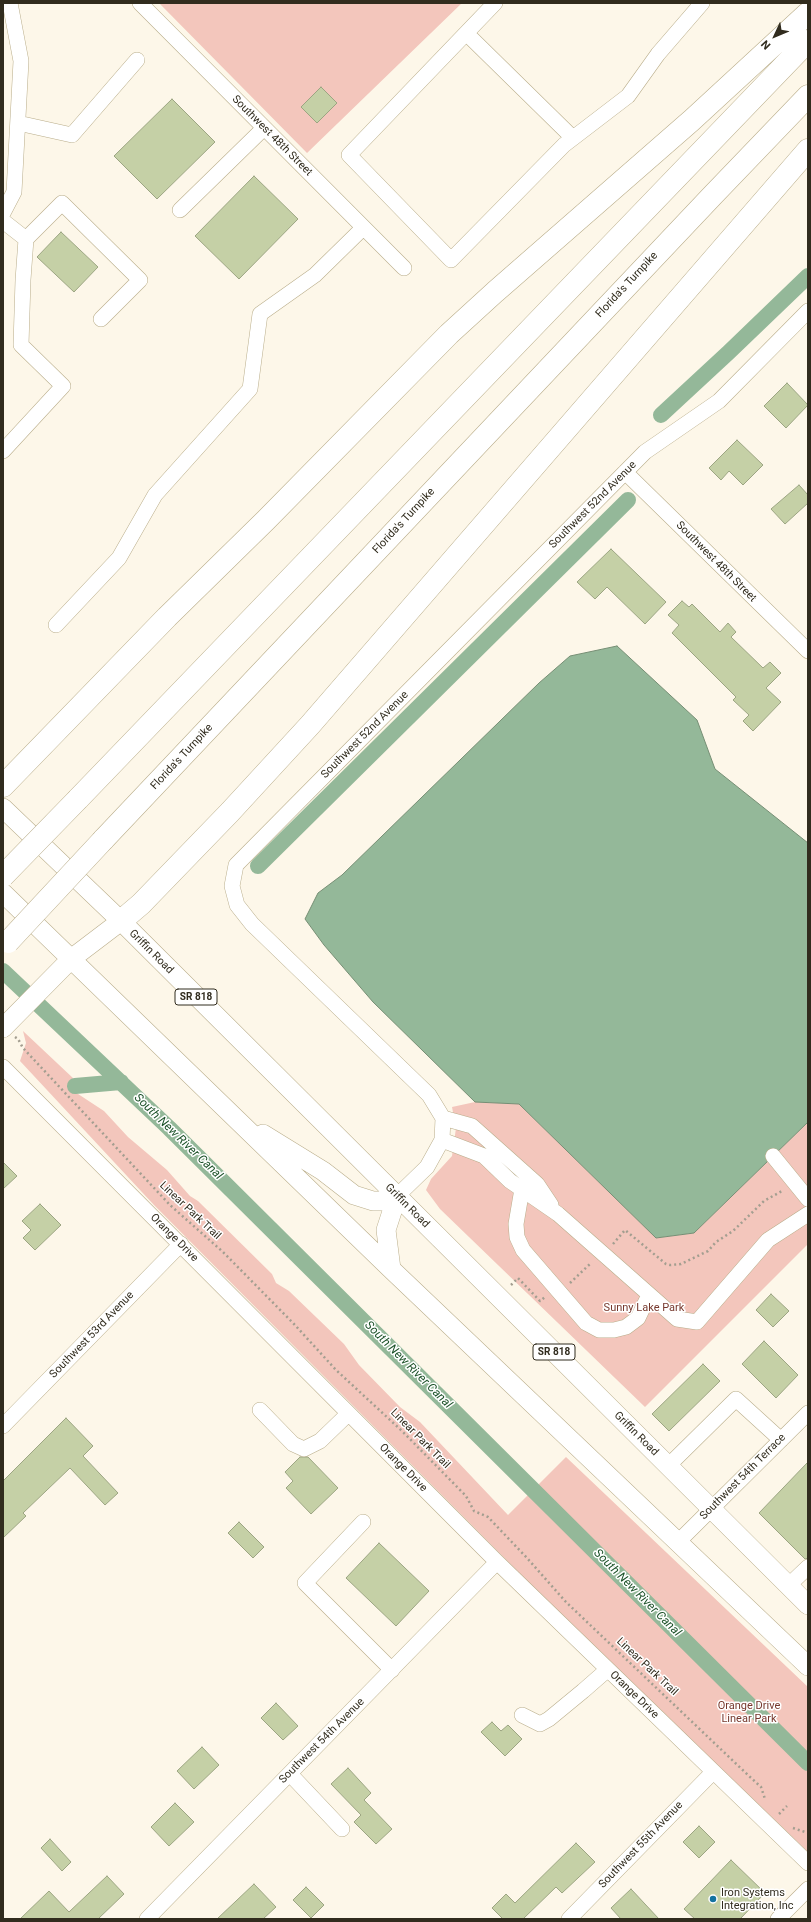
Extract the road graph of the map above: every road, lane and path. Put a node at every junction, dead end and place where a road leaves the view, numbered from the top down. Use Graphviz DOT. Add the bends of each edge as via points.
graph roads {
  1 [pos="10,3"];
  2 [pos="140,3"];
  3 [pos="495,3"];
  4 [pos="702,3"];
  5 [pos="808,13"];
  6 [pos="466,32"];
  7 [pos="808,41"];
  8 [pos="137,60"];
  9 [pos="808,96"];
  10 [pos="18,123"];
  11 [pos="264,128"];
  12 [pos="573,138"];
  13 [pos="808,150"];
  14 [pos="180,210"];
  15 [pos="3,213"];
  16 [pos="3,221"];
  17 [pos="363,228"];
  18 [pos="26,239"];
  19 [pos="404,268"];
  20 [pos="808,311"];
  21 [pos="101,319"];
  22 [pos="3,451"];
  23 [pos="625,472"];
  24 [pos="56,625"];
  25 [pos="808,651"];
  26 [pos="3,786"];
  27 [pos="3,808"];
  28 [pos="3,876"];
  29 [pos="3,893"];
  30 [pos="121,922"];
  31 [pos="3,948"];
  32 [pos="71,959"];
  33 [pos="7,1024"];
  34 [pos="18,1039"];
  35 [pos="3,1067"];
  36 [pos="230,1113"];
  37 [pos="443,1118"];
  38 [pos="442,1140"];
  39 [pos="773,1156"];
  40 [pos="796,1184"];
  41 [pos="522,1189"];
  42 [pos="397,1196"];
  43 [pos="808,1198"];
  44 [pos="558,1214"];
  45 [pos="808,1214"];
  46 [pos="181,1244"];
  47 [pos="612,1246"];
  48 [pos="593,1262"];
  49 [pos="391,1269"];
  50 [pos="511,1284"];
  51 [pos="568,1285"];
  52 [pos="649,1294"];
  53 [pos="547,1295"];
  54 [pos="260,1410"];
  55 [pos="808,1413"];
  56 [pos="348,1414"];
  57 [pos="3,1426"];
  58 [pos="781,1440"];
  59 [pos="668,1466"];
  60 [pos="711,1509"];
  61 [pos="363,1522"];
  62 [pos="678,1542"];
  63 [pos="497,1562"];
  64 [pos="808,1567"];
  65 [pos="788,1586"];
  66 [pos="808,1605"];
  67 [pos="808,1666"];
  68 [pos="392,1670"];
  69 [pos="607,1670"];
  70 [pos="522,1715"];
  71 [pos="713,1772"];
  72 [pos="290,1774"];
  73 [pos="766,1802"];
  74 [pos="786,1806"];
  75 [pos="774,1810"];
  76 [pos="778,1814"];
  77 [pos="782,1818"];
  78 [pos="790,1826"];
  79 [pos="342,1829"];
  80 [pos="808,1833"];
  81 [pos="808,1863"];
  82 [pos="808,1889"];
  83 [pos="147,1919"];
  84 [pos="569,1919"];
  85 [pos="778,1919"];
  1 -- 10 [label="street" via="21,61"];
  2 -- 11 [label="street, Southwest 48th Street"];
  3 -- 6 [label="street"];
  4 -- 12 [label="street" via="658,54 628,96"];
  5 -- 26 [label="highway" via="692,120 449,334 266,520 166,617"];
  6 -- 12 [label="street"];
  6 -- 12 [label="street" via="349,155 451,260"];
  7 -- 28 [label="highway, bridge"];
  8 -- 10 [label="street" via="72,135"];
  9 -- 31 [label="highway, Florida's Turnpike, bridge"];
  10 -- 15 [label="street" via="14,192"];
  11 -- 14 [label="street"];
  11 -- 17 [label="street, Southwest 48th Street"];
  13 -- 30 [label="highway" via="310,725 230,812"];
  16 -- 18 [label="street"];
  17 -- 19 [label="street, Southwest 48th Street"];
  17 -- 24 [label="street" via="315,275 260,314 250,389 155,495 119,558"];
  18 -- 21 [label="street" via="62,203 140,280"];
  18 -- 22 [label="street" via="22,345 63,386"];
  20 -- 23 [label="street, Southwest 52nd Avenue" via="719,401 645,452"];
  23 -- 25 [label="street, Southwest 48th Street"];
  23 -- 37 [label="street, Southwest 52nd Avenue" via="236,865 232,886 237,905 252,924 429,1095"];
  27 -- 30 [label="main road, Griffin Road / SR 818"];
  29 -- 32 [label="main road"];
  30 -- 32 [label="main road"];
  30 -- 42 [label="main road, Griffin Road / SR 818"];
  32 -- 33 [label="main road"];
  32 -- 36 [label="main road"];
  34 -- 73 [label="path, Linear Park Trail" via="23,1048 170,1205 223,1252 336,1370 402,1431 466,1496 474,1511 488,1517 566,1602 761,1787"];
  35 -- 46 [label="street, Orange Drive"];
  36 -- 42 [label="main road" via="323,1171 354,1195 373,1201 383,1201"];
  36 -- 49 [label="main road"];
  37 -- 38 [label="street"];
  37 -- 44 [label="street" via="472,1126 537,1184"];
  38 -- 41 [label="street" via="484,1156"];
  38 -- 42 [label="street" via="427,1167"];
  39 -- 40 [label="street"];
  40 -- 43 [label="street"];
  40 -- 47 [label="path" via="764,1201 733,1231 702,1255 681,1264 666,1264 626,1230"];
  41 -- 44 [label="street"];
  41 -- 52 [label="street" via="516,1224 520,1244 586,1323 599,1330 614,1330 626,1326 638,1318"];
  42 -- 49 [label="main road" via="386,1230"];
  42 -- 59 [label="main road, Griffin Road / SR 818"];
  44 -- 52 [label="street"];
  45 -- 52 [label="street" via="768,1240 697,1322 677,1319"];
  46 -- 56 [label="street, Orange Drive"];
  46 -- 57 [label="street, Southwest 53rd Avenue"];
  48 -- 51 [label="path"];
  49 -- 62 [label="main road"];
  50 -- 53 [label="path" via="518,1278 540,1301"];
  54 -- 56 [label="street" via="293,1444 304,1449 320,1441"];
  55 -- 58 [label="street, Southwest 54th Terrace"];
  56 -- 63 [label="street, Orange Drive"];
  58 -- 59 [label="street" via="736,1399"];
  58 -- 60 [label="street, Southwest 54th Terrace"];
  59 -- 60 [label="main road, Griffin Road / SR 818"];
  60 -- 62 [label="street, Southwest 54th Terrace"];
  60 -- 65 [label="main road, Griffin Road / SR 818"];
  61 -- 68 [label="street" via="305,1582"];
  62 -- 67 [label="main road"];
  63 -- 68 [label="street, Southwest 54th Avenue"];
  63 -- 69 [label="street, Orange Drive"];
  64 -- 65 [label="street"];
  65 -- 66 [label="main road, Griffin Road / SR 818"];
  68 -- 72 [label="street, Southwest 54th Avenue"];
  69 -- 70 [label="street" via="540,1724"];
  69 -- 71 [label="street, Orange Drive"];
  71 -- 81 [label="street, Orange Drive"];
  71 -- 84 [label="street, Southwest 55th Avenue"];
  72 -- 79 [label="street"];
  72 -- 83 [label="street, Southwest 54th Avenue"];
  74 -- 76 [label="path"];
  75 -- 76 [label="path"];
  76 -- 77 [label="path"];
  78 -- 80 [label="path"];
  82 -- 85 [label="street"];
}
